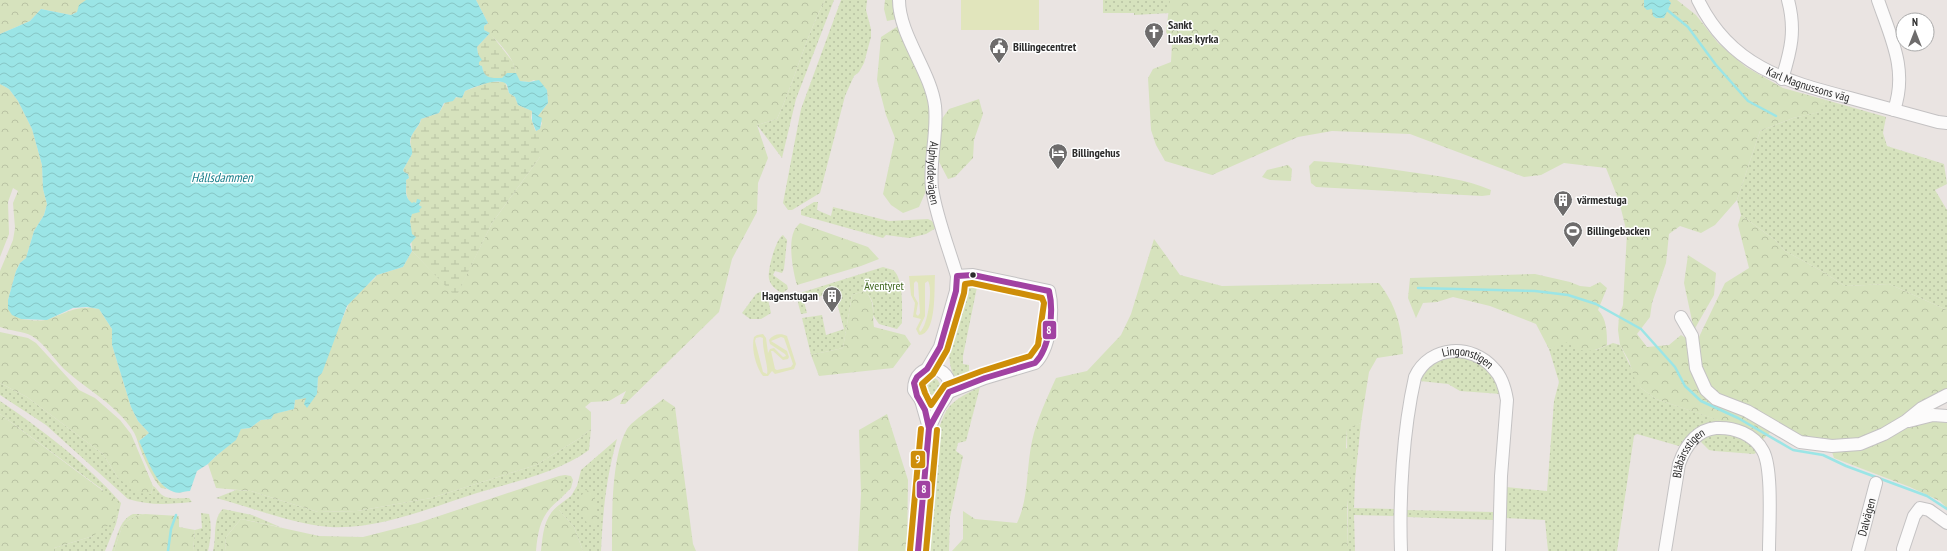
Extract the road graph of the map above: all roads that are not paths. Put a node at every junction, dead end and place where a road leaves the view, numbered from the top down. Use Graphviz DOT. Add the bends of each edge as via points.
graph roads {
  1 [pos="899,0"];
  2 [pos="1698,0"];
  3 [pos="1788,0"];
  4 [pos="1878,0"];
  5 [pos="1782,78"];
  6 [pos="1894,110"];
  7 [pos="1947,123"];
  8 [pos="957,276"];
  9 [pos="1681,317"];
  10 [pos="940,347"];
  11 [pos="927,369"];
  12 [pos="945,374"];
  13 [pos="947,395"];
  14 [pos="1947,395"];
  15 [pos="921,400"];
  16 [pos="1947,416"];
  17 [pos="1906,421"];
  18 [pos="929,428"];
  19 [pos="1876,483"];
  20 [pos="1947,523"];
  21 [pos="1903,549"];
  22 [pos="918,551"];
  23 [pos="1401,551"];
  24 [pos="1499,551"];
  25 [pos="1665,551"];
  26 [pos="1769,551"];
  27 [pos="1858,551"];
  1 -- 8 [label="street, Alphyddevägen" via="903,20 935,106 932,188"];
  2 -- 5 [label="street, Karl Magnussons väg" via="1708,20 1741,55"];
  3 -- 5 [label="street" via="1793,41"];
  4 -- 6 [label="street" via="1900,69 1899,93"];
  5 -- 6 [label="street, Karl Magnussons väg"];
  6 -- 7 [label="street, Karl Magnussons väg"];
  8 -- 10 [label="street, Alphyddevägen" via="956,291"];
  8 -- 13 [label="street" via="973,275 1049,291 1052,303 1046,347 1035,363 985,378"];
  9 -- 17 [label="street" via="1692,336 1696,368 1706,390 1716,399 1752,414 1800,442 1832,446 1860,444"];
  10 -- 11 [label="street, Alphyddevägen"];
  10 -- 12 [label="street, Alphyddevägen"];
  11 -- 12 [label="street" via="937,369"];
  11 -- 15 [label="street" via="914,383 917,396"];
  12 -- 13 [label="street" via="948,380"];
  13 -- 15 [label="street" via="933,404"];
  13 -- 18 [label="street"];
  14 -- 17 [label="street" via="1922,408"];
  15 -- 18 [label="street"];
  16 -- 17 [label="street"];
  18 -- 22 [label="street"];
  19 -- 27 [label="street, Dalvägen"];
  20 -- 21 [label="street" via="1929,510 1920,508 1914,516"];
  23 -- 24 [label="street, Lingonstigen" via="1403,462 1415,377 1421,366 1432,357 1455,351 1474,354 1488,363 1498,374 1507,400"];
  25 -- 26 [label="street, Blåbärsstigen" via="1679,464 1686,446 1705,431 1723,428 1742,432 1751,437 1764,451 1768,477"];
}
